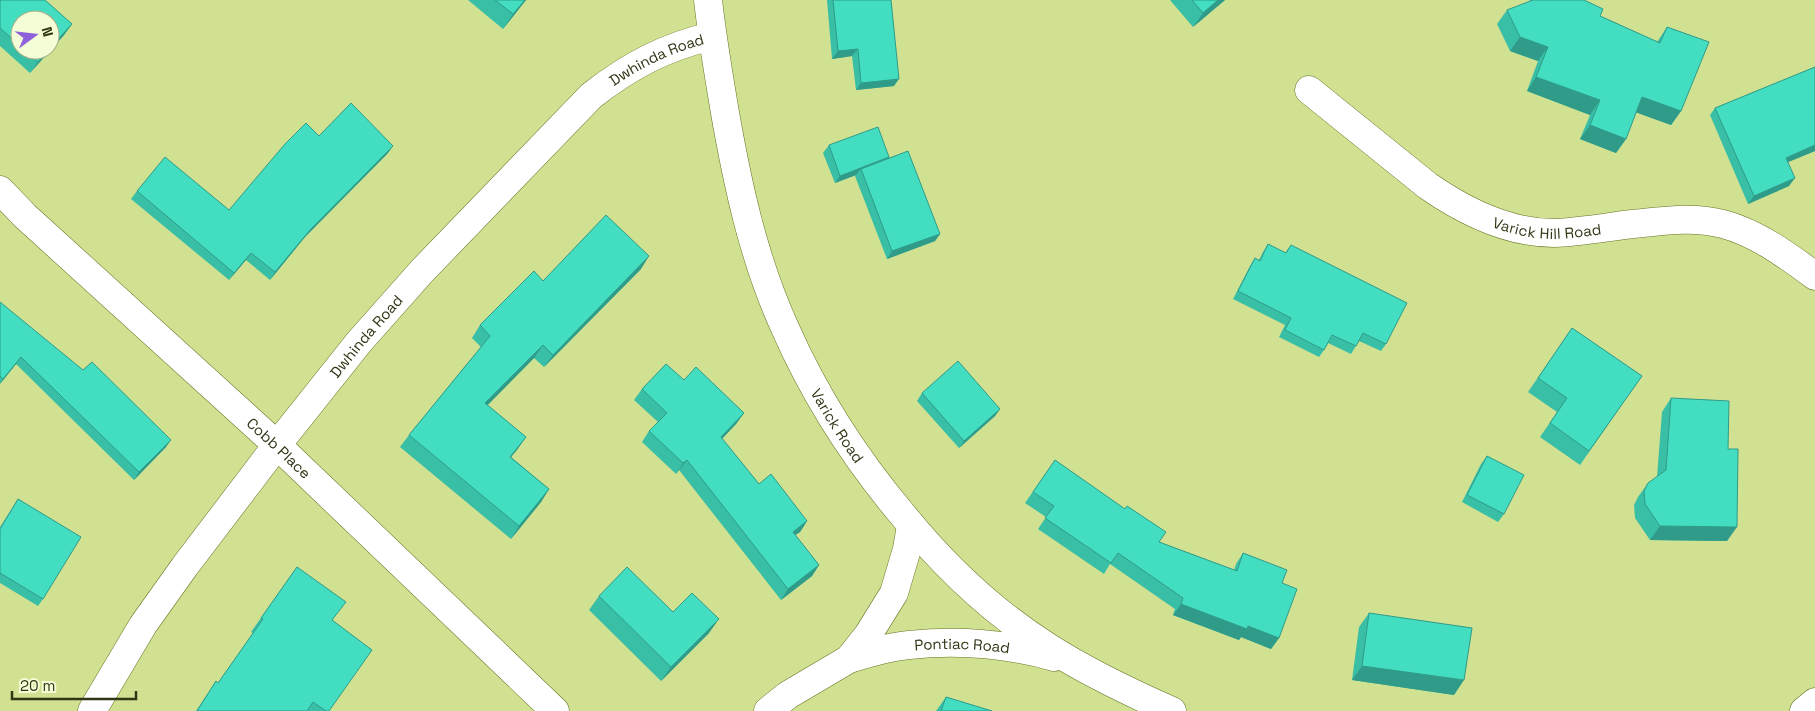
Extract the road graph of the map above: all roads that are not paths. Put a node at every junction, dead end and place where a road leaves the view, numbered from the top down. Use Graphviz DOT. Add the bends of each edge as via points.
graph roads {
  1 [pos="708,0"];
  2 [pos="712,36"];
  3 [pos="1309,90"];
  4 [pos="0,190"];
  5 [pos="1815,276"];
  6 [pos="277,444"];
  7 [pos="911,526"];
  8 [pos="849,659"];
  9 [pos="1074,663"];
  10 [pos="1815,702"];
  11 [pos="92,711"];
  12 [pos="555,711"];
  13 [pos="768,711"];
  14 [pos="1172,711"];
  15 [pos="1804,711"];
  1 -- 2 [label="street, Varick Road"];
  2 -- 6 [label="street, Dwhinda Road" via="663,51 611,80 591,96 416,278 359,342"];
  2 -- 7 [label="street, Varick Road" via="744,205 754,244 784,327 845,440"];
  3 -- 5 [label="street, Varick Hill Road" via="1448,200 1501,223 1524,230 1553,233 1670,220 1714,222 1768,244"];
  4 -- 6 [label="street, Cobb Place"];
  6 -- 11 [label="street, Dwhinda Road" via="143,625"];
  6 -- 12 [label="street, Cobb Place"];
  7 -- 8 [label="street, Pontiac Road" via="894,593"];
  7 -- 9 [label="street, Varick Road" via="969,587 1046,646"];
  8 -- 9 [label="street, Pontiac Road" via="908,645 975,644 1036,653"];
  8 -- 13 [label="street, Pontiac Road" via="788,695"];
  9 -- 14 [label="street, Varick Road"];
  10 -- 15 [label="street"];
}
